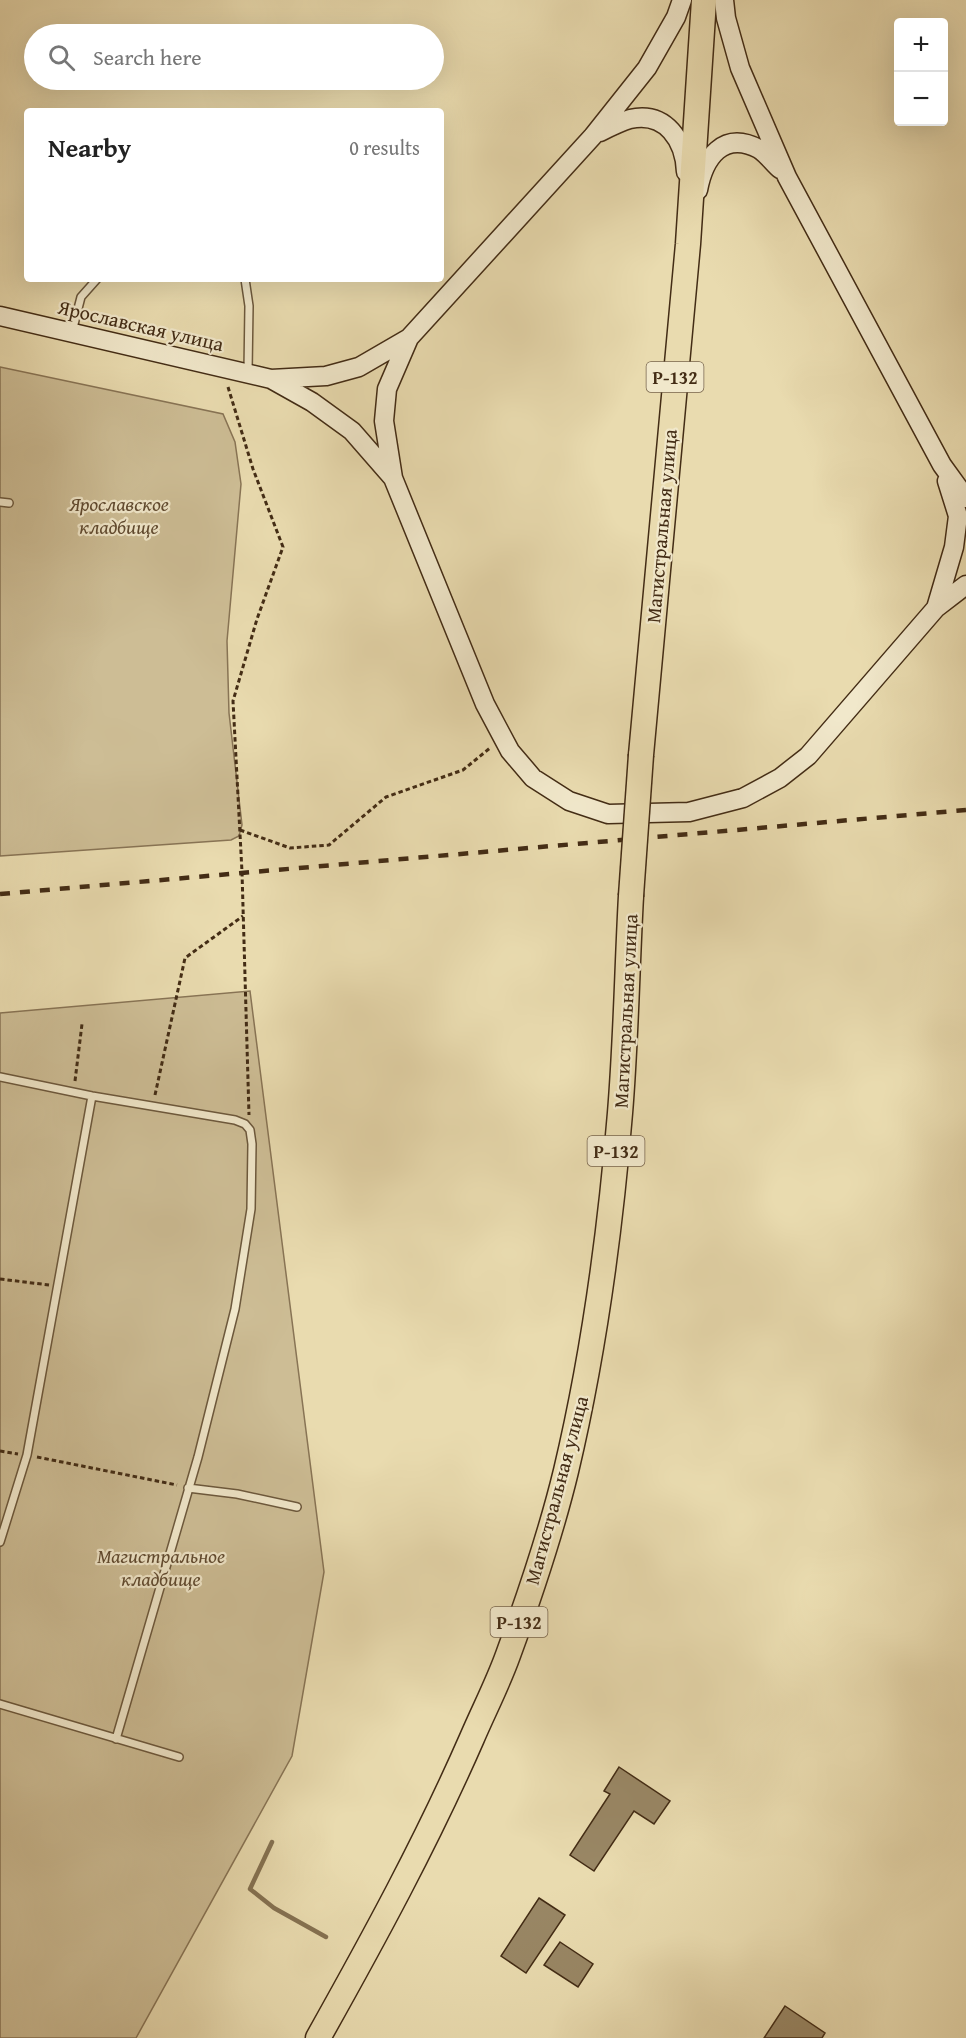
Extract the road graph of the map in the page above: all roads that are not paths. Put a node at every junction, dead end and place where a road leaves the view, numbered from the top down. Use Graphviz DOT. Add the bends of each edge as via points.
graph roads {
  1 [pos="682,0"];
  2 [pos="704,0"];
  3 [pos="724,0"];
  4 [pos="593,136"];
  5 [pos="787,177"];
  6 [pos="688,244"];
  7 [pos="94,282"];
  8 [pos="245,282"];
  9 [pos="0,316"];
  10 [pos="71,332"];
  11 [pos="409,338"];
  12 [pos="248,373"];
  13 [pos="271,379"];
  14 [pos="942,465"];
  15 [pos="393,478"];
  16 [pos="966,498"];
  17 [pos="0,502"];
  18 [pos="9,502"];
  19 [pos="966,585"];
  20 [pos="936,608"];
  21 [pos="0,1077"];
  22 [pos="92,1096"];
  23 [pos="188,1488"];
  24 [pos="297,1507"];
  25 [pos="0,1542"];
  26 [pos="0,1704"];
  27 [pos="116,1738"];
  28 [pos="179,1757"];
  29 [pos="318,2038"];
  1 -- 4 [label="main road" via="647,68"];
  2 -- 6 [label="highway, Магистральная улица / Р-132"];
  3 -- 5 [label="main road" via="740,68"];
  4 -- 6 [label="main road" via="632,118 656,121 669,128 685,159"];
  4 -- 11 [label="main road"];
  5 -- 6 [label="main road" via="761,150 745,144 727,145 712,152 700,178"];
  5 -- 14 [label="main road"];
  6 -- 29 [label="highway, Магистральная улица / Р-132, bridge" via="630,896 621,1111 591,1347 565,1473 503,1668 407,1876"];
  7 -- 10 [label="lane" via="81,297"];
  8 -- 12 [label="lane"];
  9 -- 10 [label="main road, Ярославская улица"];
  10 -- 12 [label="main road, Ярославская улица"];
  11 -- 13 [label="main road" via="359,367 326,376"];
  11 -- 15 [label="main road" via="387,389 384,421"];
  12 -- 13 [label="main road, Ярославская улица"];
  13 -- 15 [label="main road" via="352,431"];
  14 -- 16 [label="main road"];
  14 -- 20 [label="main road" via="958,516 954,548"];
  15 -- 20 [label="main road" via="485,704 510,751 533,778 569,801 608,814 689,812 743,798 780,778 808,756"];
  17 -- 18 [label="lane"];
  19 -- 20 [label="main road"];
  21 -- 22 [label="lane"];
  22 -- 23 [label="lane" via="235,1120 250,1130 250,1209 235,1309"];
  22 -- 25 [label="lane" via="27,1455"];
  23 -- 24 [label="lane"];
  23 -- 27 [label="lane"];
  26 -- 27 [label="lane"];
  27 -- 28 [label="lane"];
}
